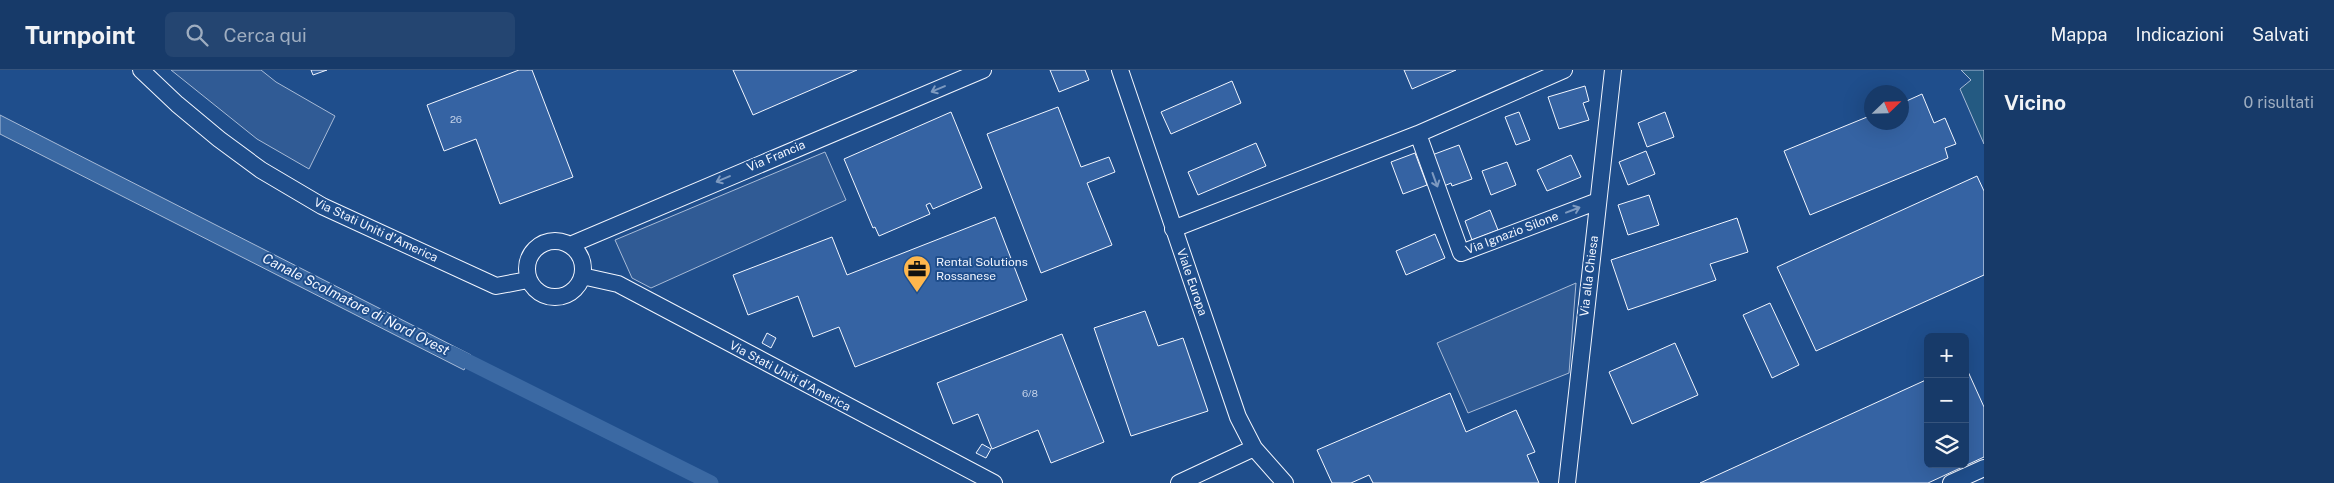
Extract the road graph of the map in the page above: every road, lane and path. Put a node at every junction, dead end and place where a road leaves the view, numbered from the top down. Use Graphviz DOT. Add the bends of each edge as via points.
graph roads {
  1 [pos="141,70"];
  2 [pos="983,70"];
  3 [pos="1120,70"];
  4 [pos="1564,70"];
  5 [pos="1613,70"];
  6 [pos="1418,134"];
  7 [pos="1598,201"];
  8 [pos="1173,229"];
  9 [pos="570,245"];
  10 [pos="582,276"];
  11 [pos="528,280"];
  12 [pos="1254,448"];
  13 [pos="1984,468"];
  14 [pos="994,483"];
  15 [pos="1179,483"];
  16 [pos="1285,483"];
  17 [pos="1567,483"];
  18 [pos="1951,483"];
  1 -- 11 [label="street, Via Stati Uniti d'America" via="219,139 261,170 322,206 496,286"];
  2 -- 9 [label="street, Via Francia, one-way"];
  3 -- 8 [label="street, Viale Europa"];
  4 -- 6 [label="street"];
  5 -- 7 [label="street, Via alla Chiesa"];
  6 -- 7 [label="street, Via Ignazio Silone, one-way" via="1461,253"];
  6 -- 8 [label="street"];
  7 -- 17 [label="street, Via alla Chiesa"];
  8 -- 12 [label="street, Viale Europa" via="1238,417"];
  9 -- 10 [label="street" via="581,258"];
  9 -- 11 [label="street" via="553,240 537,246 527,262"];
  10 -- 11 [label="street" via="573,291 557,297 540,294"];
  10 -- 14 [label="street, Via Stati Uniti d'America" via="618,284"];
  12 -- 15 [label="street"];
  12 -- 16 [label="street, Viale Europa"];
  13 -- 18 [label="street"];
}
